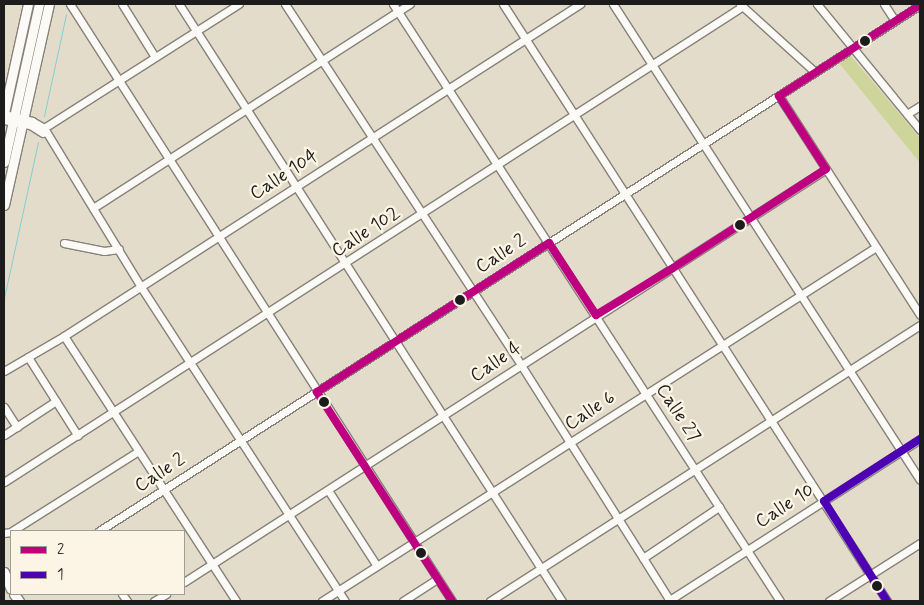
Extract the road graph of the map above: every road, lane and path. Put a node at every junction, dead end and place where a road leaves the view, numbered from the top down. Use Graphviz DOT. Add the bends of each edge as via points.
graph roads {
  1 [pos="28,4"];
  2 [pos="40,4"];
  3 [pos="49,4"];
  4 [pos="70,4"];
  5 [pos="122,4"];
  6 [pos="179,4"];
  7 [pos="239,4"];
  8 [pos="285,4"];
  9 [pos="393,4"];
  10 [pos="410,4"];
  11 [pos="503,4"];
  12 [pos="580,4"];
  13 [pos="613,4"];
  14 [pos="817,4"];
  15 [pos="884,4"];
  16 [pos="742,5"];
  17 [pos="920,5"];
  18 [pos="76,7"];
  19 [pos="398,12"];
  20 [pos="895,21"];
  21 [pos="196,31"];
  22 [pos="525,40"];
  23 [pos="854,48"];
  24 [pos="155,56"];
  25 [pos="322,62"];
  26 [pos="652,64"];
  27 [pos="815,72"];
  28 [pos="120,79"];
  29 [pos="6,88"];
  30 [pos="449,88"];
  31 [pos="779,96"];
  32 [pos="920,106"];
  33 [pos="246,110"];
  34 [pos="4,114"];
  35 [pos="574,114"];
  36 [pos="907,114"];
  37 [pos="15,120"];
  38 [pos="44,128"];
  39 [pos="920,130"];
  40 [pos="47,137"];
  41 [pos="373,138"];
  42 [pos="704,144"];
  43 [pos="168,158"];
  44 [pos="4,162"];
  45 [pos="499,165"];
  46 [pos="826,169"];
  47 [pos="295,188"];
  48 [pos="627,193"];
  49 [pos="4,205"];
  50 [pos="93,208"];
  51 [pos="423,214"];
  52 [pos="750,216"];
  53 [pos="218,237"];
  54 [pos="64,243"];
  55 [pos="550,243"];
  56 [pos="876,247"];
  57 [pos="119,249"];
  58 [pos="344,265"];
  59 [pos="672,268"];
  60 [pos="141,287"];
  61 [pos="473,292"];
  62 [pos="800,294"];
  63 [pos="267,313"];
  64 [pos="596,315"];
  65 [pos="920,315"];
  66 [pos="920,325"];
  67 [pos="64,336"];
  68 [pos="395,342"];
  69 [pos="724,344"];
  70 [pos="28,357"];
  71 [pos="189,363"];
  72 [pos="521,365"];
  73 [pos="849,370"];
  74 [pos="4,371"];
  75 [pos="317,392"];
  76 [pos="647,394"];
  77 [pos="56,401"];
  78 [pos="4,408"];
  79 [pos="113,412"];
  80 [pos="444,416"];
  81 [pos="771,420"];
  82 [pos="17,427"];
  83 [pos="4,435"];
  84 [pos="78,436"];
  85 [pos="920,439"];
  86 [pos="240,441"];
  87 [pos="570,443"];
  88 [pos="901,451"];
  89 [pos="137,452"];
  90 [pos="365,467"];
  91 [pos="695,470"];
  92 [pos="920,480"];
  93 [pos="4,482"];
  94 [pos="163,490"];
  95 [pos="328,490"];
  96 [pos="493,492"];
  97 [pos="824,501"];
  98 [pos="719,508"];
  99 [pos="288,515"];
  100 [pos="618,519"];
  101 [pos="13,530"];
  102 [pos="101,530"];
  103 [pos="414,542"];
  104 [pos="920,543"];
  105 [pos="746,550"];
  106 [pos="643,558"];
  107 [pos="212,564"];
  108 [pos="377,566"];
  109 [pos="541,568"];
  110 [pos="4,572"];
  111 [pos="870,575"];
  112 [pos="437,579"];
  113 [pos="185,581"];
  114 [pos="10,586"];
  115 [pos="338,591"];
  116 [pos="236,601"];
  117 [pos="322,601"];
  118 [pos="345,601"];
  119 [pos="403,601"];
  120 [pos="452,601"];
  121 [pos="490,601"];
  122 [pos="562,601"];
  123 [pos="669,601"];
  124 [pos="780,601"];
  125 [pos="829,601"];
  126 [pos="887,601"];
  1 -- 29 [label="main road"];
  2 -- 37 [label="main road"];
  3 -- 37 [label="main road"];
  4 -- 18 [label="street"];
  5 -- 24 [label="street"];
  6 -- 21 [label="street"];
  7 -- 21 [label="street"];
  8 -- 25 [label="street"];
  9 -- 19 [label="street, Calle 27"];
  10 -- 19 [label="street"];
  11 -- 22 [label="street"];
  12 -- 22 [label="street, Calle 104"];
  13 -- 26 [label="street"];
  14 -- 23 [label="street"];
  15 -- 20 [label="street"];
  16 -- 26 [label="street, Calle 102"];
  16 -- 27 [label="street"];
  17 -- 20 [label="street, Calle 2"];
  18 -- 28 [label="street"];
  19 -- 25 [label="street"];
  19 -- 30 [label="street, Calle 27"];
  20 -- 23 [label="street, Calle 2"];
  21 -- 24 [label="street"];
  21 -- 33 [label="street"];
  22 -- 30 [label="street, Calle 104"];
  22 -- 35 [label="street"];
  23 -- 27 [label="street, Calle 2"];
  23 -- 36 [label="street"];
  24 -- 28 [label="street"];
  25 -- 33 [label="street"];
  25 -- 41 [label="street"];
  26 -- 35 [label="street, Calle 102"];
  26 -- 42 [label="street"];
  27 -- 31 [label="street, Calle 2"];
  28 -- 38 [label="street"];
  28 -- 43 [label="street"];
  29 -- 34 [label="main road"];
  30 -- 41 [label="street, Calle 104"];
  30 -- 45 [label="street, Calle 27"];
  31 -- 42 [label="street, Calle 2"];
  31 -- 46 [label="street"];
  32 -- 36 [label="street"];
  33 -- 43 [label="street"];
  33 -- 47 [label="street"];
  34 -- 37 [label="street"];
  35 -- 45 [label="street, Calle 102"];
  35 -- 48 [label="street"];
  36 -- 39 [label="street"];
  37 -- 38 [label="street"];
  37 -- 40 [label="street" via="34,127"];
  37 -- 44 [label="main road"];
  37 -- 49 [label="main road"];
  38 -- 40 [label="street"];
  40 -- 50 [label="street"];
  41 -- 47 [label="street, Calle 104"];
  41 -- 51 [label="street"];
  42 -- 48 [label="street, Calle 2"];
  42 -- 52 [label="street"];
  43 -- 50 [label="street"];
  43 -- 53 [label="street"];
  45 -- 51 [label="street, Calle 102"];
  45 -- 55 [label="street, Calle 27"];
  46 -- 52 [label="street, Calle 4"];
  46 -- 56 [label="street"];
  47 -- 53 [label="street, Calle 104"];
  47 -- 58 [label="street"];
  48 -- 55 [label="street, Calle 2"];
  48 -- 59 [label="street"];
  50 -- 57 [label="street"];
  51 -- 58 [label="street, Calle 102"];
  51 -- 61 [label="street"];
  52 -- 59 [label="street, Calle 4"];
  52 -- 62 [label="street"];
  53 -- 60 [label="street, Calle 104"];
  53 -- 63 [label="street"];
  54 -- 57 [label="street" via="104,251"];
  55 -- 61 [label="street, Calle 2"];
  55 -- 64 [label="street, Calle 27"];
  56 -- 62 [label="street, Calle 6"];
  56 -- 65 [label="street"];
  57 -- 60 [label="street"];
  58 -- 63 [label="street, Calle 102"];
  58 -- 68 [label="street"];
  59 -- 64 [label="street, Calle 4"];
  59 -- 69 [label="street"];
  60 -- 67 [label="street, Calle 104"];
  60 -- 71 [label="street"];
  61 -- 68 [label="street, Calle 2"];
  61 -- 72 [label="street"];
  62 -- 69 [label="street, Calle 6"];
  62 -- 73 [label="street"];
  63 -- 71 [label="street, Calle 102"];
  63 -- 75 [label="street"];
  64 -- 72 [label="street, Calle 4"];
  64 -- 76 [label="street, Calle 27"];
  66 -- 73 [label="street"];
  67 -- 70 [label="street, Calle 104"];
  67 -- 79 [label="street"];
  68 -- 75 [label="street, Calle 2"];
  68 -- 80 [label="street"];
  69 -- 76 [label="street, Calle 6"];
  69 -- 81 [label="street"];
  70 -- 74 [label="street, Calle 104"];
  70 -- 77 [label="street"];
  71 -- 79 [label="street, Calle 102"];
  71 -- 86 [label="street"];
  72 -- 80 [label="street, Calle 4"];
  72 -- 87 [label="street"];
  73 -- 81 [label="street"];
  73 -- 88 [label="street"];
  75 -- 86 [label="street, Calle 2"];
  75 -- 90 [label="street"];
  76 -- 87 [label="street, Calle 6"];
  76 -- 91 [label="street, Calle 27"];
  77 -- 82 [label="street"];
  77 -- 84 [label="street"];
  78 -- 82 [label="street"];
  79 -- 84 [label="street, Calle 102"];
  79 -- 89 [label="street"];
  80 -- 90 [label="street, Calle 4"];
  80 -- 96 [label="street"];
  81 -- 91 [label="street"];
  81 -- 97 [label="street"];
  82 -- 83 [label="street"];
  84 -- 93 [label="street, Calle 102"];
  85 -- 88 [label="street, Calle 10"];
  86 -- 94 [label="street, Calle 2"];
  86 -- 99 [label="street"];
  87 -- 96 [label="street, Calle 6"];
  87 -- 100 [label="street"];
  88 -- 92 [label="street"];
  88 -- 97 [label="street, Calle 10"];
  89 -- 94 [label="street"];
  89 -- 101 [label="street"];
  90 -- 95 [label="street, Calle 4"];
  90 -- 103 [label="street"];
  91 -- 98 [label="street, Calle 27"];
  91 -- 100 [label="street"];
  94 -- 102 [label="street, Calle 2"];
  94 -- 107 [label="street"];
  95 -- 99 [label="street, Calle 4"];
  95 -- 108 [label="street"];
  96 -- 103 [label="street, Calle 6"];
  96 -- 109 [label="street"];
  97 -- 105 [label="street, Calle 10"];
  97 -- 111 [label="street"];
  98 -- 105 [label="street, Calle 27"];
  98 -- 106 [label="street"];
  99 -- 107 [label="street, Calle 4"];
  99 -- 115 [label="street"];
  100 -- 106 [label="street"];
  100 -- 109 [label="street"];
  103 -- 108 [label="street, Calle 6"];
  103 -- 112 [label="street"];
  104 -- 111 [label="street"];
  105 -- 123 [label="street, Calle 10"];
  105 -- 124 [label="street, Calle 27"];
  106 -- 123 [label="street"];
  107 -- 113 [label="street, Calle 4"];
  107 -- 116 [label="street"];
  108 -- 115 [label="street, Calle 6"];
  109 -- 121 [label="street"];
  109 -- 122 [label="street"];
  110 -- 114 [label="main road"];
  111 -- 125 [label="street"];
  111 -- 126 [label="street"];
  112 -- 119 [label="street"];
  112 -- 120 [label="street"];
  115 -- 117 [label="street, Calle 6"];
  115 -- 118 [label="street"];
}
